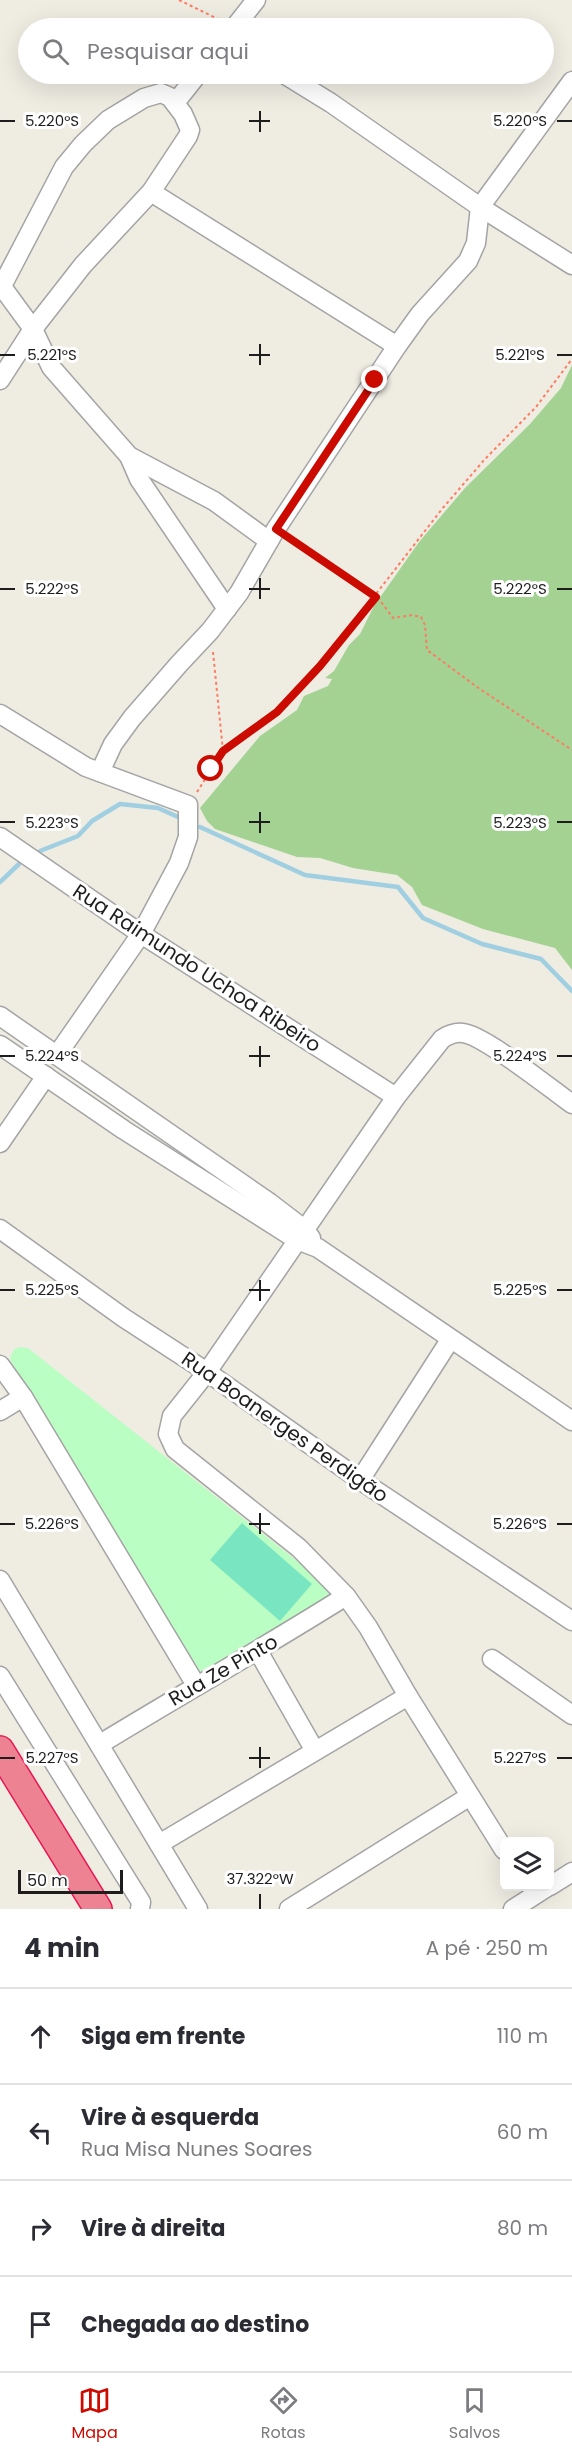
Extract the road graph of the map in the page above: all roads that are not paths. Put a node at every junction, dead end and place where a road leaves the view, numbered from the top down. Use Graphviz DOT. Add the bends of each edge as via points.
graph roads {
  1 [pos="256,0"];
  2 [pos="238,18"];
  3 [pos="572,81"];
  4 [pos="190,84"];
  5 [pos="300,84"];
  6 [pos="175,103"];
  7 [pos="151,192"];
  8 [pos="480,207"];
  9 [pos="572,265"];
  10 [pos="1,285"];
  11 [pos="33,328"];
  12 [pos="397,346"];
  13 [pos="0,380"];
  14 [pos="129,456"];
  15 [pos="272,535"];
  16 [pos="227,609"];
  17 [pos="0,714"];
  18 [pos="100,771"];
  19 [pos="0,837"];
  20 [pos="141,934"];
  21 [pos="0,1016"];
  22 [pos="0,1045"];
  23 [pos="51,1051"];
  24 [pos="39,1072"];
  25 [pos="396,1097"];
  26 [pos="572,1104"];
  27 [pos="0,1143"];
  28 [pos="0,1229"];
  29 [pos="301,1234"];
  30 [pos="450,1340"];
  31 [pos="0,1365"];
  32 [pos="207,1372"];
  33 [pos="23,1397"];
  34 [pos="0,1411"];
  35 [pos="572,1421"];
  36 [pos="360,1480"];
  37 [pos="0,1580"];
  38 [pos="346,1596"];
  39 [pos="572,1621"];
  40 [pos="258,1651"];
  41 [pos="492,1659"];
  42 [pos="0,1676"];
  43 [pos="196,1685"];
  44 [pos="408,1696"];
  45 [pos="572,1715"];
  46 [pos="100,1744"];
  47 [pos="0,1750"];
  48 [pos="315,1751"];
  49 [pos="470,1796"];
  50 [pos="500,1844"];
  51 [pos="159,1845"];
  52 [pos="572,1872"];
  53 [pos="541,1893"];
  54 [pos="143,1907"];
  55 [pos="98,1909"];
  56 [pos="198,1909"];
  57 [pos="289,1909"];
  58 [pos="513,1909"];
  1 -- 2 [label="street"];
  3 -- 8 [label="street"];
  4 -- 6 [label="street"];
  5 -- 8 [label="street"];
  6 -- 7 [label="street" via="190,130"];
  6 -- 10 [label="street" via="161,93 153,94 108,120 83,144 64,167"];
  7 -- 11 [label="street" via="83,265"];
  7 -- 12 [label="street"];
  8 -- 9 [label="street"];
  8 -- 12 [label="street" via="472,255"];
  10 -- 11 [label="street"];
  11 -- 13 [label="street"];
  11 -- 14 [label="street" via="51,367"];
  12 -- 15 [label="street"];
  14 -- 15 [label="street"];
  14 -- 16 [label="street" via="139,479"];
  15 -- 16 [label="street"];
  16 -- 18 [label="street" via="132,718"];
  17 -- 18 [label="street" via="77,762"];
  18 -- 20 [label="street" via="188,805 185,850"];
  19 -- 20 [label="street, Rua Raimundo Uchoa Ribeiro"];
  20 -- 23 [label="street"];
  20 -- 25 [label="street, Rua Raimundo Uchoa Ribeiro"];
  21 -- 23 [label="street"];
  22 -- 24 [label="street"];
  23 -- 24 [label="street"];
  23 -- 29 [label="street"];
  24 -- 27 [label="street"];
  24 -- 29 [label="street" via="183,1169"];
  25 -- 26 [label="street" via="442,1039 464,1033 483,1041"];
  25 -- 29 [label="street"];
  28 -- 32 [label="street, Rua Boanerges Perdigão"];
  29 -- 30 [label="street"];
  29 -- 32 [label="street"];
  30 -- 35 [label="street"];
  30 -- 36 [label="street"];
  31 -- 33 [label="street"];
  32 -- 36 [label="street, Rua Boanerges Perdigão"];
  32 -- 38 [label="street" via="172,1416 168,1428 171,1444 299,1548"];
  33 -- 34 [label="street"];
  33 -- 43 [label="street"];
  36 -- 39 [label="street, Rua Boanerges Perdigão"];
  37 -- 46 [label="street"];
  38 -- 40 [label="street, Rua Ze Pinto"];
  38 -- 44 [label="street"];
  40 -- 43 [label="street, Rua Ze Pinto"];
  40 -- 48 [label="street"];
  41 -- 45 [label="street"];
  42 -- 54 [label="street"];
  43 -- 46 [label="street, Rua Ze Pinto"];
  44 -- 48 [label="street"];
  44 -- 49 [label="street"];
  46 -- 51 [label="street"];
  47 -- 55 [label="highway"];
  48 -- 51 [label="street"];
  49 -- 50 [label="street"];
  49 -- 57 [label="street"];
  51 -- 56 [label="street"];
  52 -- 53 [label="street"];
  53 -- 58 [label="street"];
}
